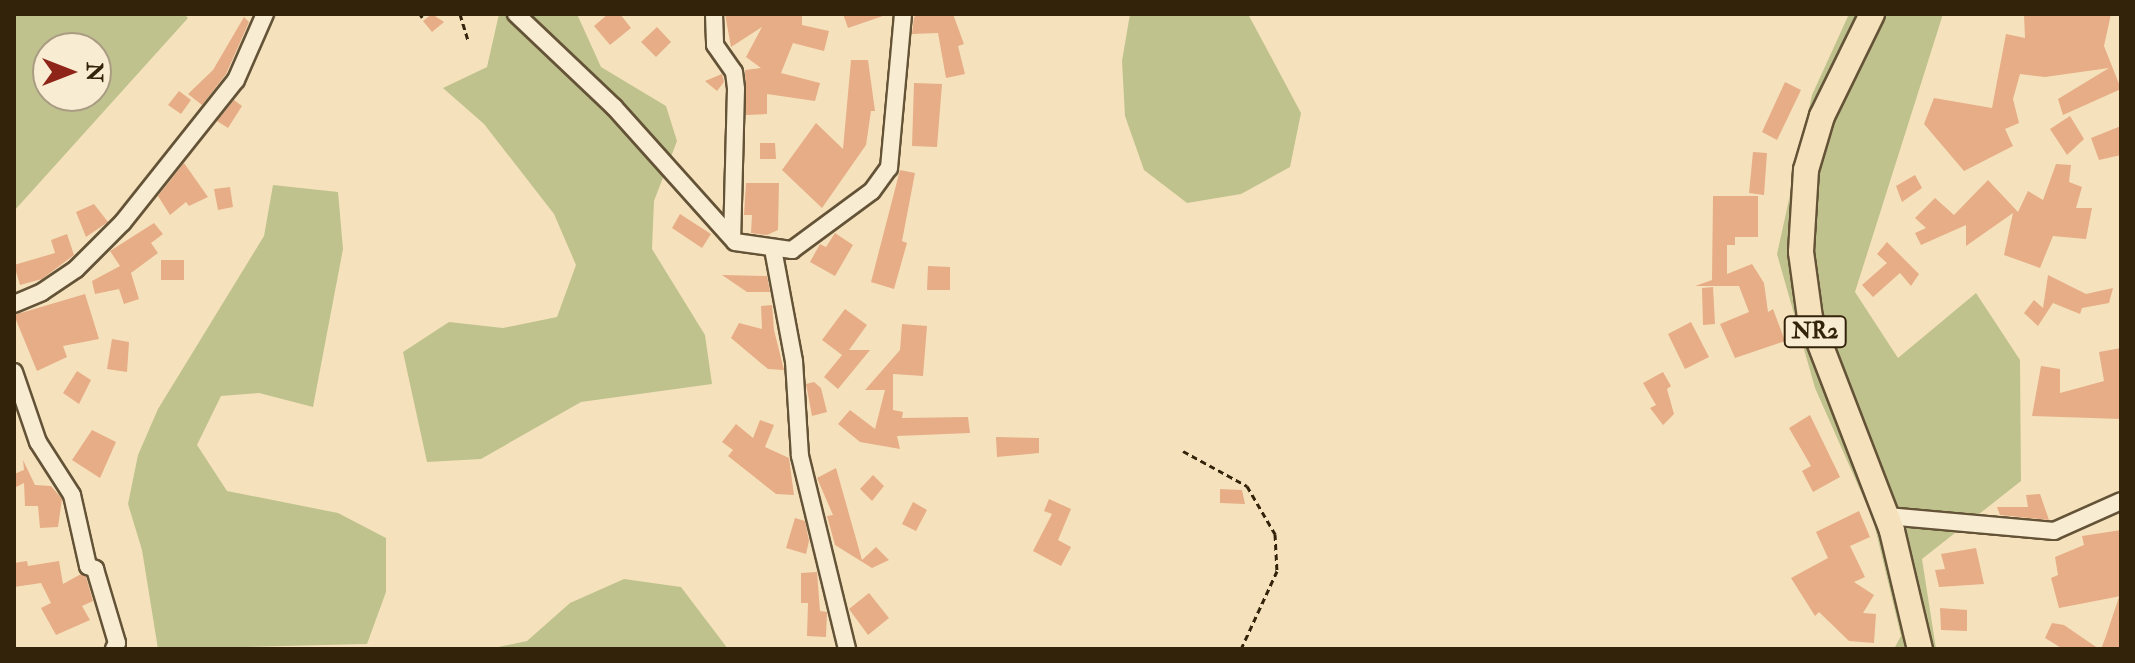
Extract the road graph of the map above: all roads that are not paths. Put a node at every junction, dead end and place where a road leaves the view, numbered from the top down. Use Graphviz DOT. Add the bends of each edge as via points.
graph roads {
  1 [pos="265,14"];
  2 [pos="516,14"];
  3 [pos="714,14"];
  4 [pos="903,14"];
  5 [pos="1872,14"];
  6 [pos="732,237"];
  7 [pos="773,249"];
  8 [pos="14,304"];
  9 [pos="14,372"];
  10 [pos="2121,501"];
  11 [pos="1887,516"];
  12 [pos="114,649"];
  13 [pos="847,649"];
  14 [pos="1920,649"];
  1 -- 8 [label="street" via="236,80 123,222 76,269"];
  2 -- 6 [label="street" via="614,107"];
  3 -- 6 [label="street" via="715,45 734,72 736,89"];
  4 -- 7 [label="street" via="889,168 872,191 838,219 792,250"];
  5 -- 11 [label="highway, NR2" via="1822,116 1800,212 1810,318"];
  6 -- 7 [label="street"];
  7 -- 13 [label="street" via="794,361 800,456"];
  9 -- 12 [label="street" via="38,442 72,495 88,566 95,569 117,643"];
  10 -- 11 [label="street" via="2054,531"];
  11 -- 14 [label="highway, NR2"];
}
